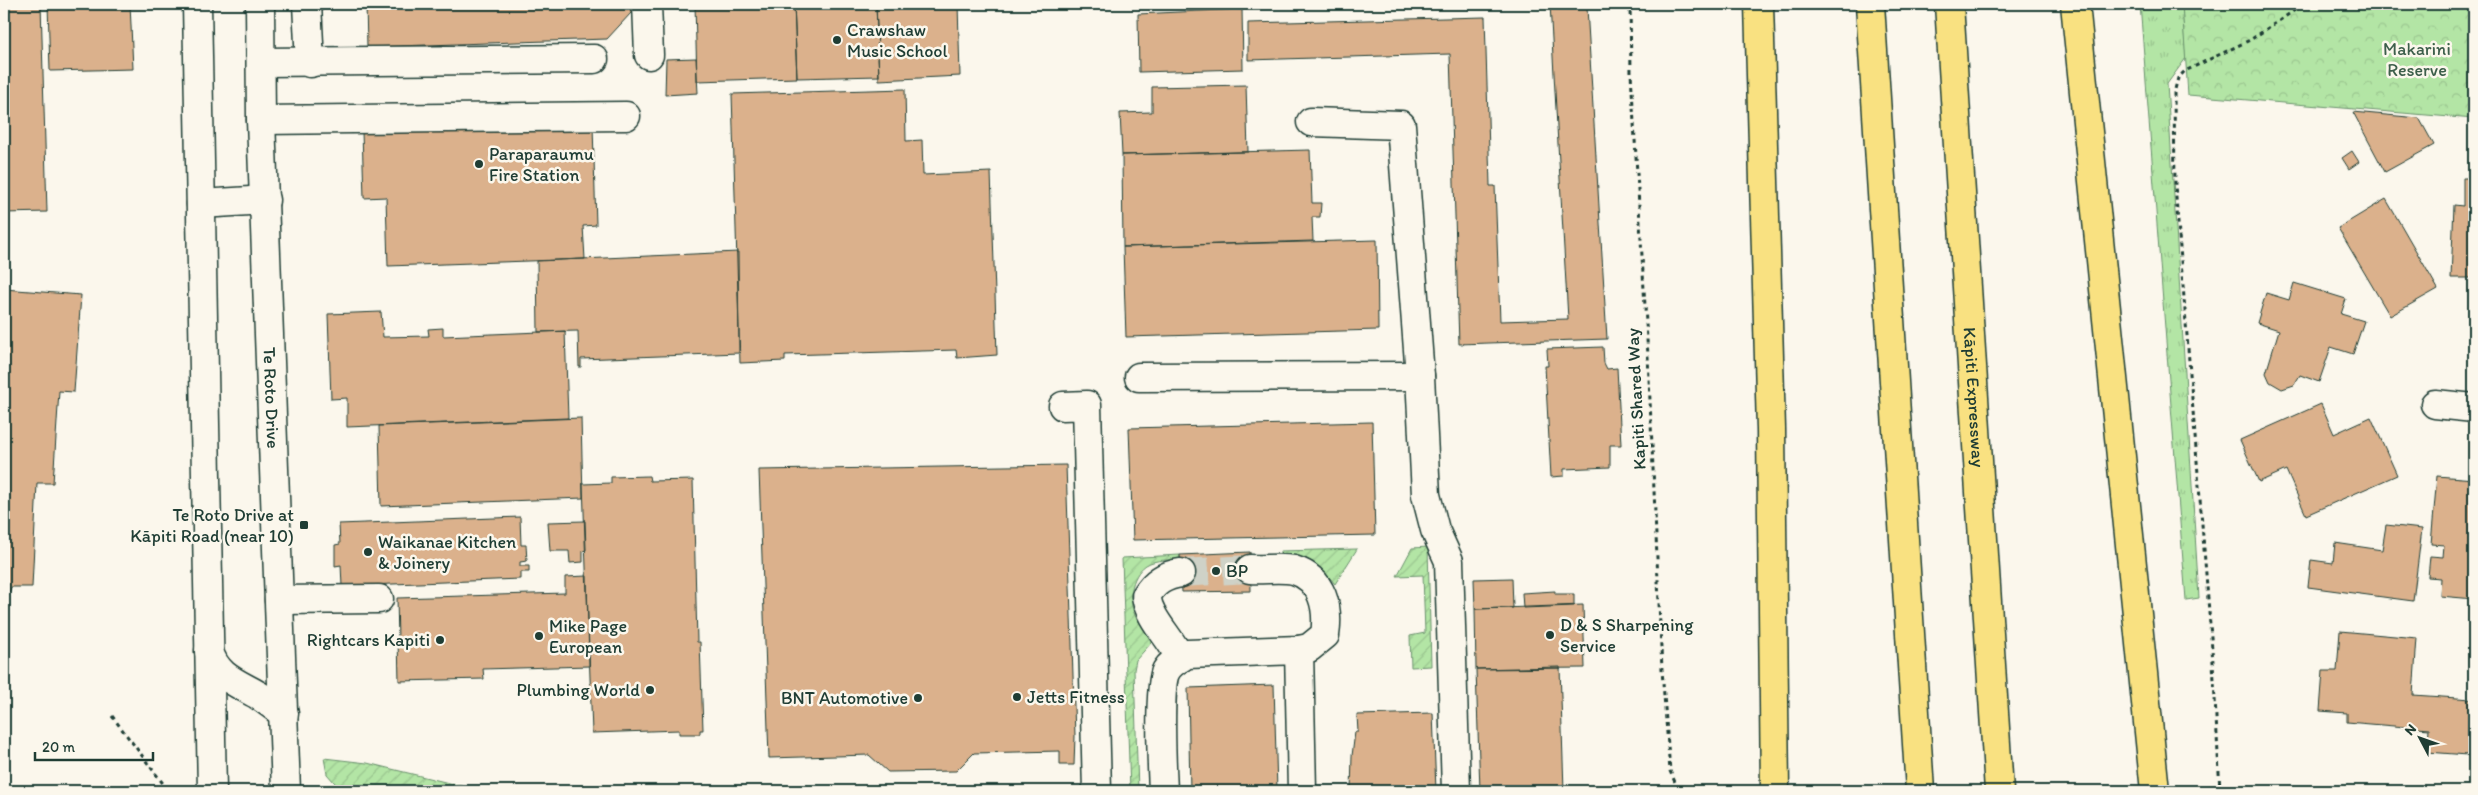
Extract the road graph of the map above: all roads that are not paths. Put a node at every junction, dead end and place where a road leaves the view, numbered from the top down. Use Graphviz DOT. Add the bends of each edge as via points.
graph roads {
  1 [pos="197,4"];
  2 [pos="260,4"];
  3 [pos="307,4"];
  4 [pos="647,4"];
  5 [pos="1759,4"];
  6 [pos="1870,4"];
  7 [pos="1949,4"];
  8 [pos="2075,4"];
  9 [pos="649,55"];
  10 [pos="594,59"];
  11 [pos="262,62"];
  12 [pos="310,62"];
  13 [pos="626,116"];
  14 [pos="261,120"];
  15 [pos="1311,122"];
  16 [pos="265,200"];
  17 [pos="201,204"];
  18 [pos="1420,376"];
  19 [pos="1139,377"];
  20 [pos="2435,404"];
  21 [pos="1063,406"];
  22 [pos="2474,408"];
  23 [pos="1250,570"];
  24 [pos="1181,573"];
  25 [pos="379,599"];
  26 [pos="279,600"];
  27 [pos="1299,650"];
  28 [pos="209,651"];
  29 [pos="1180,658"];
  30 [pos="284,714"];
  31 [pos="1999,785"];
  32 [pos="212,791"];
  33 [pos="286,791"];
  34 [pos="1097,791"];
  35 [pos="1163,791"];
  36 [pos="1302,791"];
  37 [pos="1456,791"];
  38 [pos="1775,791"];
  39 [pos="1920,791"];
  40 [pos="2155,791"];
  1 -- 17 [label="street"];
  2 -- 11 [label="street, Te Roto Drive"];
  3 -- 12 [label="street"];
  4 -- 9 [label="street"];
  5 -- 38 [label="highway" via="1771,429"];
  6 -- 39 [label="highway"];
  7 -- 31 [label="highway, Kāpiti Expressway"];
  8 -- 40 [label="highway"];
  10 -- 12 [label="street"];
  11 -- 12 [label="street"];
  11 -- 14 [label="street, Te Roto Drive"];
  13 -- 14 [label="street"];
  14 -- 16 [label="street, Te Roto Drive"];
  15 -- 18 [label="street" via="1401,125"];
  16 -- 17 [label="street"];
  16 -- 26 [label="street, Te Roto Drive"];
  17 -- 28 [label="street"];
  18 -- 19 [label="street"];
  18 -- 37 [label="street" via="1426,495 1449,561"];
  20 -- 22 [label="street"];
  21 -- 34 [label="street" via="1086,406"];
  23 -- 27 [label="street" via="1293,570 1320,589 1326,605 1325,635 1309,648"];
  24 -- 29 [label="street" via="1161,579 1146,596 1154,619"];
  25 -- 26 [label="street"];
  26 -- 30 [label="street, Te Roto Drive"];
  27 -- 29 [label="street" via="1187,654"];
  27 -- 36 [label="street"];
  28 -- 30 [label="street" via="215,666 225,677"];
  28 -- 32 [label="street"];
  29 -- 35 [label="street" via="1165,672 1162,692"];
  30 -- 33 [label="street, Te Roto Drive"];
}
